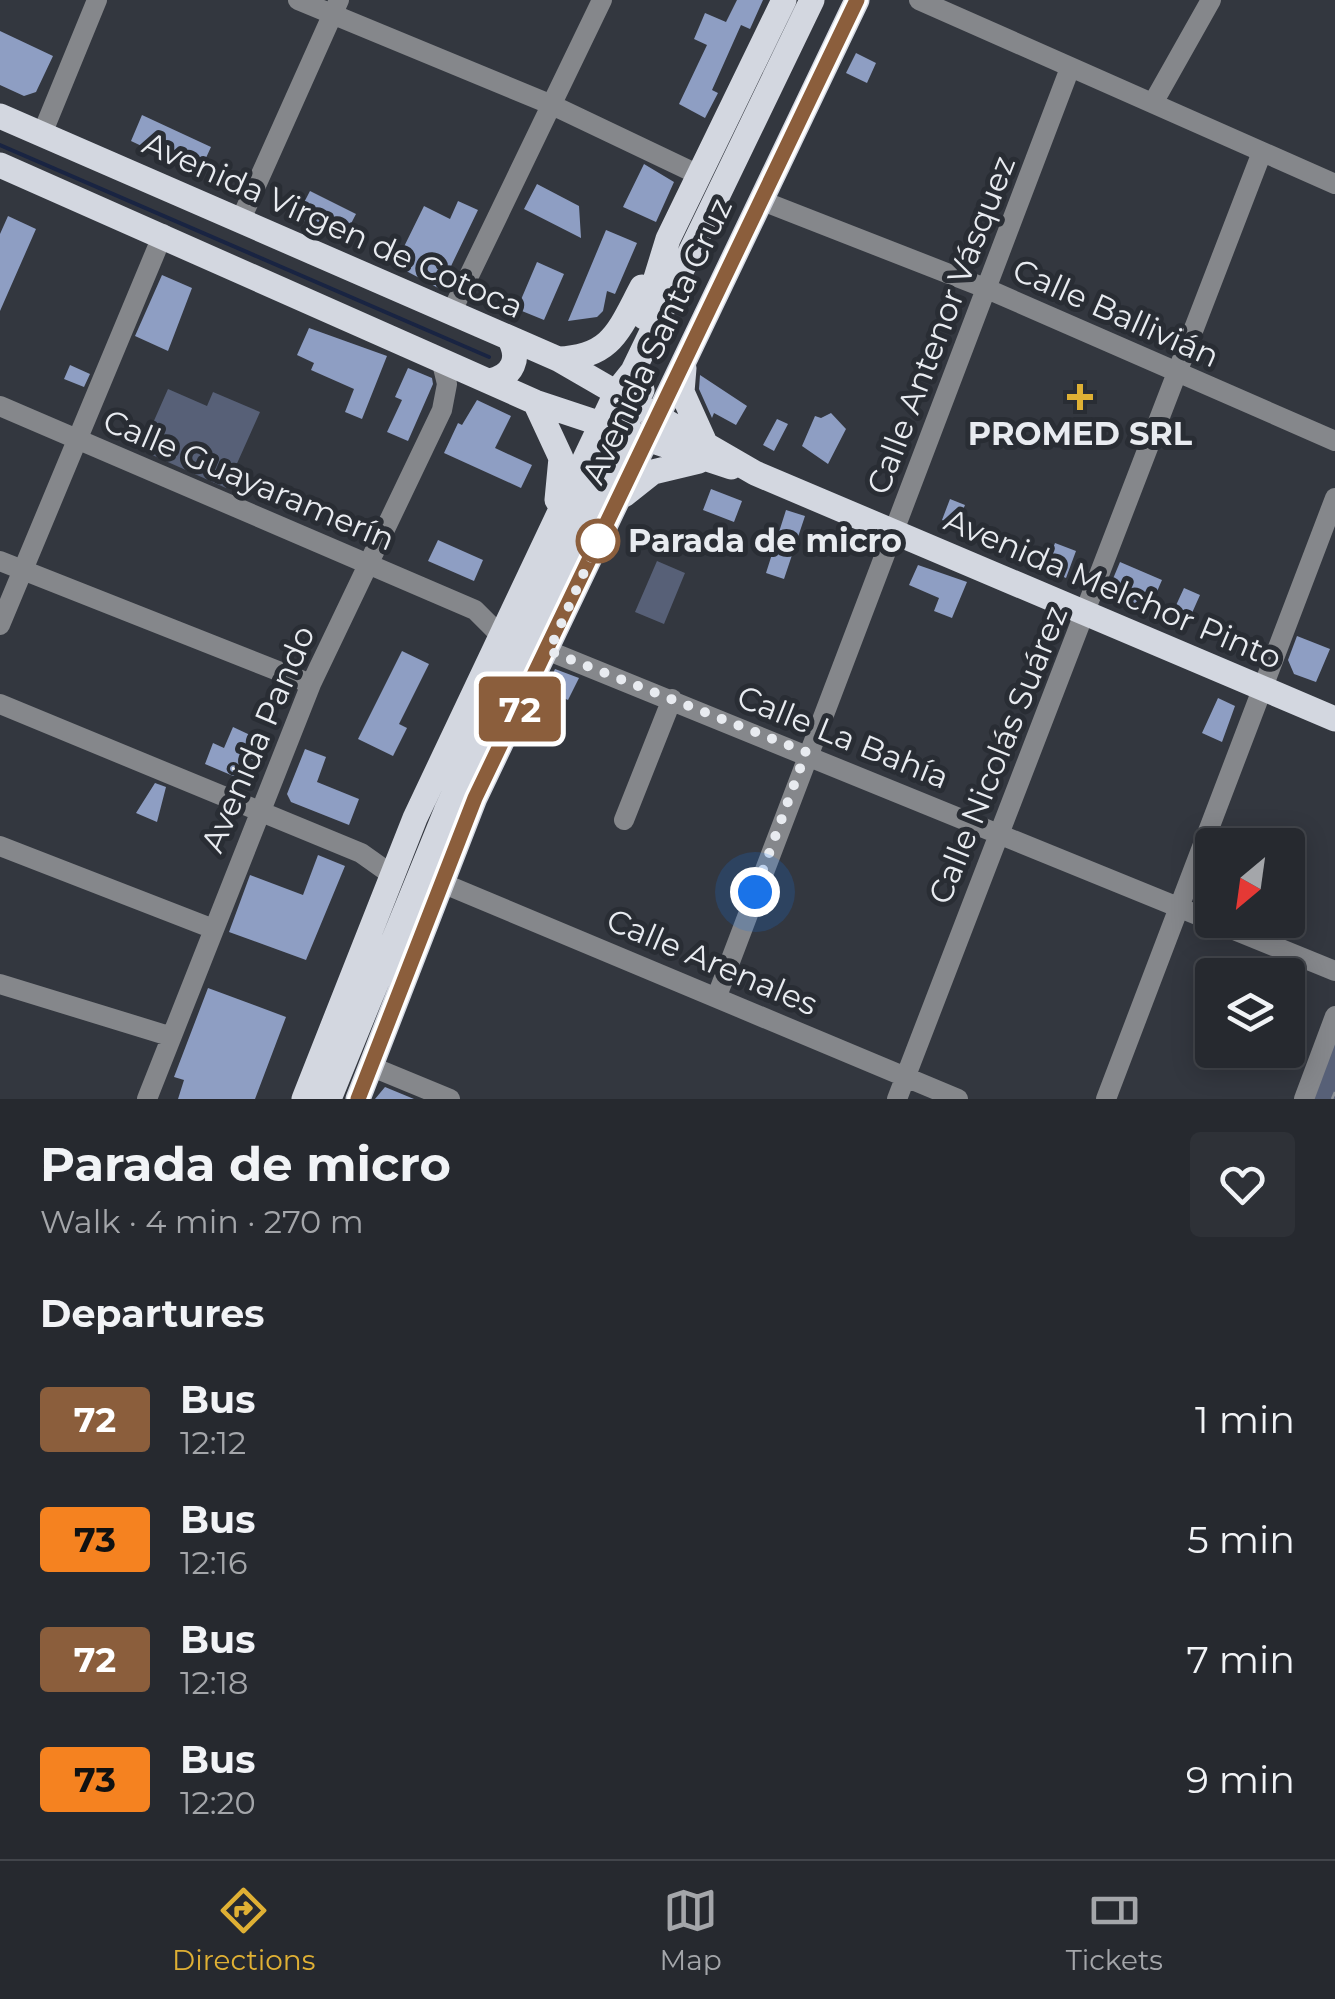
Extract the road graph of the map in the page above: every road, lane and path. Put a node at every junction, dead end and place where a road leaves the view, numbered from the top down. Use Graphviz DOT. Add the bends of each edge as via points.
graph roads {
  1 [pos="97,0"];
  2 [pos="298,0"];
  3 [pos="602,0"];
  4 [pos="784,0"];
  5 [pos="812,0"];
  6 [pos="828,0"];
  7 [pos="857,0"];
  8 [pos="919,0"];
  9 [pos="1211,0"];
  10 [pos="335,7"];
  11 [pos="1070,68"];
  12 [pos="1153,103"];
  13 [pos="552,105"];
  14 [pos="0,116"];
  15 [pos="42,134"];
  16 [pos="1262,152"];
  17 [pos="0,165"];
  18 [pos="699,175"];
  19 [pos="1335,184"];
  20 [pos="760,200"];
  21 [pos="241,219"];
  22 [pos="162,234"];
  23 [pos="668,238"];
  24 [pos="985,288"];
  25 [pos="451,312"];
  26 [pos="510,338"];
  27 [pos="679,342"];
  28 [pos="441,359"];
  29 [pos="558,360"];
  30 [pos="1176,372"];
  31 [pos="483,378"];
  32 [pos="535,402"];
  33 [pos="636,403"];
  34 [pos="0,406"];
  35 [pos="442,410"];
  36 [pos="623,433"];
  37 [pos="75,437"];
  38 [pos="1335,441"];
  39 [pos="704,452"];
  40 [pos="1335,498"];
  41 [pos="598,512"];
  42 [pos="551,530"];
  43 [pos="896,531"];
  44 [pos="0,561"];
  45 [pos="369,564"];
  46 [pos="22,570"];
  47 [pos="516,603"];
  48 [pos="474,610"];
  49 [pos="1087,613"];
  50 [pos="0,624"];
  51 [pos="501,636"];
  52 [pos="549,651"];
  53 [pos="311,684"];
  54 [pos="1260,687"];
  55 [pos="672,699"];
  56 [pos="0,704"];
  57 [pos="1335,719"];
  58 [pos="806,752"];
  59 [pos="475,798"];
  60 [pos="259,810"];
  61 [pos="624,820"];
  62 [pos="997,833"];
  63 [pos="403,844"];
  64 [pos="0,846"];
  65 [pos="361,854"];
  66 [pos="392,875"];
  67 [pos="442,883"];
  68 [pos="1177,906"];
  69 [pos="399,927"];
  70 [pos="212,928"];
  71 [pos="1335,971"];
  72 [pos="0,984"];
  73 [pos="717,996"];
  74 [pos="1335,1016"];
  75 [pos="169,1036"];
  76 [pos="370,1066"];
  77 [pos="905,1077"];
  78 [pos="1335,1092"];
  79 [pos="147,1099"];
  80 [pos="304,1099"];
  81 [pos="330,1099"];
  82 [pos="358,1099"];
  83 [pos="450,1099"];
  84 [pos="897,1099"];
  85 [pos="958,1099"];
  86 [pos="1106,1099"];
  87 [pos="1304,1099"];
  88 [pos="1332,1099"];
  1 -- 15 [label="street"];
  2 -- 10 [label="street"];
  3 -- 13 [label="street"];
  4 -- 18 [label="main road, Avenida Santa Cruz"];
  5 -- 33 [label="main road, Avenida Santa Cruz" via="634,372"];
  6 -- 27 [label="main road, Avenida Santa Cruz"];
  7 -- 20 [label="main road, Avenida Santa Cruz"];
  8 -- 11 [label="street"];
  9 -- 12 [label="street"];
  10 -- 13 [label="street"];
  10 -- 21 [label="street"];
  11 -- 12 [label="street"];
  11 -- 24 [label="street, Calle Antenor Vásquez"];
  12 -- 16 [label="street"];
  13 -- 18 [label="street"];
  13 -- 25 [label="street"];
  14 -- 15 [label="main road, Avenida Virgen de Cotoca"];
  15 -- 21 [label="main road, Avenida Virgen de Cotoca"];
  16 -- 19 [label="street"];
  16 -- 30 [label="street, Calle Nicolás Suárez"];
  17 -- 22 [label="main road"];
  18 -- 23 [label="main road, Avenida Santa Cruz"];
  20 -- 24 [label="street, Calle Ballivián"];
  20 -- 27 [label="main road, Avenida Santa Cruz" via="716,292"];
  21 -- 25 [label="main road, Avenida Virgen de Cotoca"];
  22 -- 28 [label="main road"];
  22 -- 37 [label="street"];
  23 -- 29 [label="main road" via="608,345"];
  23 -- 33 [label="main road, Avenida Santa Cruz" via="649,307 621,365"];
  24 -- 30 [label="street, Calle Ballivián"];
  24 -- 43 [label="street, Calle Antenor Vásquez"];
  25 -- 26 [label="main road, Avenida Virgen de Cotoca"];
  26 -- 29 [label="main road, Avenida Virgen de Cotoca"];
  26 -- 31 [label="main road" via="514,366 506,375"];
  27 -- 33 [label="main road, Avenida Santa Cruz"];
  27 -- 39 [label="main road" via="682,392"];
  28 -- 31 [label="main road"];
  28 -- 35 [label="street, Avenida Pando" via="447,384"];
  29 -- 33 [label="main road, Avenida Virgen de Cotoca"];
  30 -- 38 [label="street, Calle Ballivián"];
  30 -- 49 [label="street, Calle Nicolás Suárez"];
  31 -- 32 [label="main road"];
  31 -- 35 [label="street, Avenida Pando"];
  32 -- 36 [label="main road"];
  32 -- 42 [label="main road" via="561,458"];
  33 -- 36 [label="main road, Avenida Santa Cruz"];
  33 -- 39 [label="main road, Avenida Melchor Pinto"];
  34 -- 37 [label="street, Calle Guayaramerín"];
  35 -- 45 [label="street, Avenida Pando"];
  36 -- 39 [label="main road, Avenida Melchor Pinto"];
  36 -- 41 [label="main road, Avenida Santa Cruz"];
  36 -- 42 [label="main road, Avenida Santa Cruz"];
  37 -- 45 [label="street, Calle Guayaramerín"];
  37 -- 46 [label="street"];
  39 -- 41 [label="main road" via="653,472"];
  39 -- 43 [label="main road, Avenida Melchor Pinto"];
  40 -- 54 [label="street"];
  41 -- 52 [label="main road, Avenida Santa Cruz" via="581,581"];
  41 -- 69 [label="main road, Avenida Santa Cruz" via="447,809"];
  42 -- 47 [label="main road, Avenida Santa Cruz"];
  43 -- 49 [label="main road, Avenida Melchor Pinto"];
  43 -- 58 [label="street, Calle Antenor Vásquez"];
  44 -- 46 [label="street"];
  45 -- 48 [label="street, Calle Guayaramerín"];
  45 -- 53 [label="street, Avenida Pando"];
  46 -- 50 [label="street"];
  46 -- 53 [label="street"];
  47 -- 48 [label="street"];
  47 -- 51 [label="main road, Avenida Santa Cruz"];
  48 -- 51 [label="street, Calle Guayaramerín"];
  49 -- 54 [label="main road, Avenida Melchor Pinto"];
  49 -- 62 [label="street, Calle Nicolás Suárez"];
  51 -- 63 [label="main road, Avenida Santa Cruz"];
  52 -- 55 [label="street, Calle La Bahía"];
  52 -- 59 [label="main road, Avenida Santa Cruz"];
  53 -- 60 [label="street, Avenida Pando"];
  54 -- 57 [label="main road, Avenida Melchor Pinto"];
  54 -- 68 [label="street"];
  55 -- 58 [label="street, Calle La Bahía"];
  55 -- 61 [label="street"];
  56 -- 60 [label="street"];
  58 -- 62 [label="street, Calle La Bahía"];
  58 -- 73 [label="street, Calle Antenor Vásquez"];
  59 -- 67 [label="main road, Avenida Santa Cruz"];
  59 -- 69 [label="main road"];
  60 -- 65 [label="street"];
  60 -- 70 [label="street, Avenida Pando"];
  62 -- 68 [label="street, Calle La Bahía"];
  62 -- 77 [label="street, Calle Nicolás Suárez"];
  63 -- 65 [label="street"];
  63 -- 66 [label="main road, Avenida Santa Cruz"];
  64 -- 70 [label="street"];
  65 -- 66 [label="street"];
  66 -- 80 [label="main road, Avenida Santa Cruz"];
  67 -- 73 [label="street, Calle Arenales"];
  67 -- 76 [label="main road, Avenida Santa Cruz"];
  68 -- 71 [label="street, Calle La Bahía"];
  68 -- 86 [label="street"];
  69 -- 81 [label="main road, Avenida Santa Cruz"];
  70 -- 75 [label="street, Avenida Pando"];
  72 -- 75 [label="street"];
  73 -- 77 [label="street, Calle Arenales"];
  74 -- 87 [label="street"];
  75 -- 79 [label="street, Avenida Pando"];
  76 -- 82 [label="main road, Avenida Santa Cruz"];
  76 -- 83 [label="street"];
  77 -- 84 [label="street, Calle Nicolás Suárez"];
  77 -- 85 [label="street, Calle Arenales"];
  78 -- 88 [label="path"];
}
